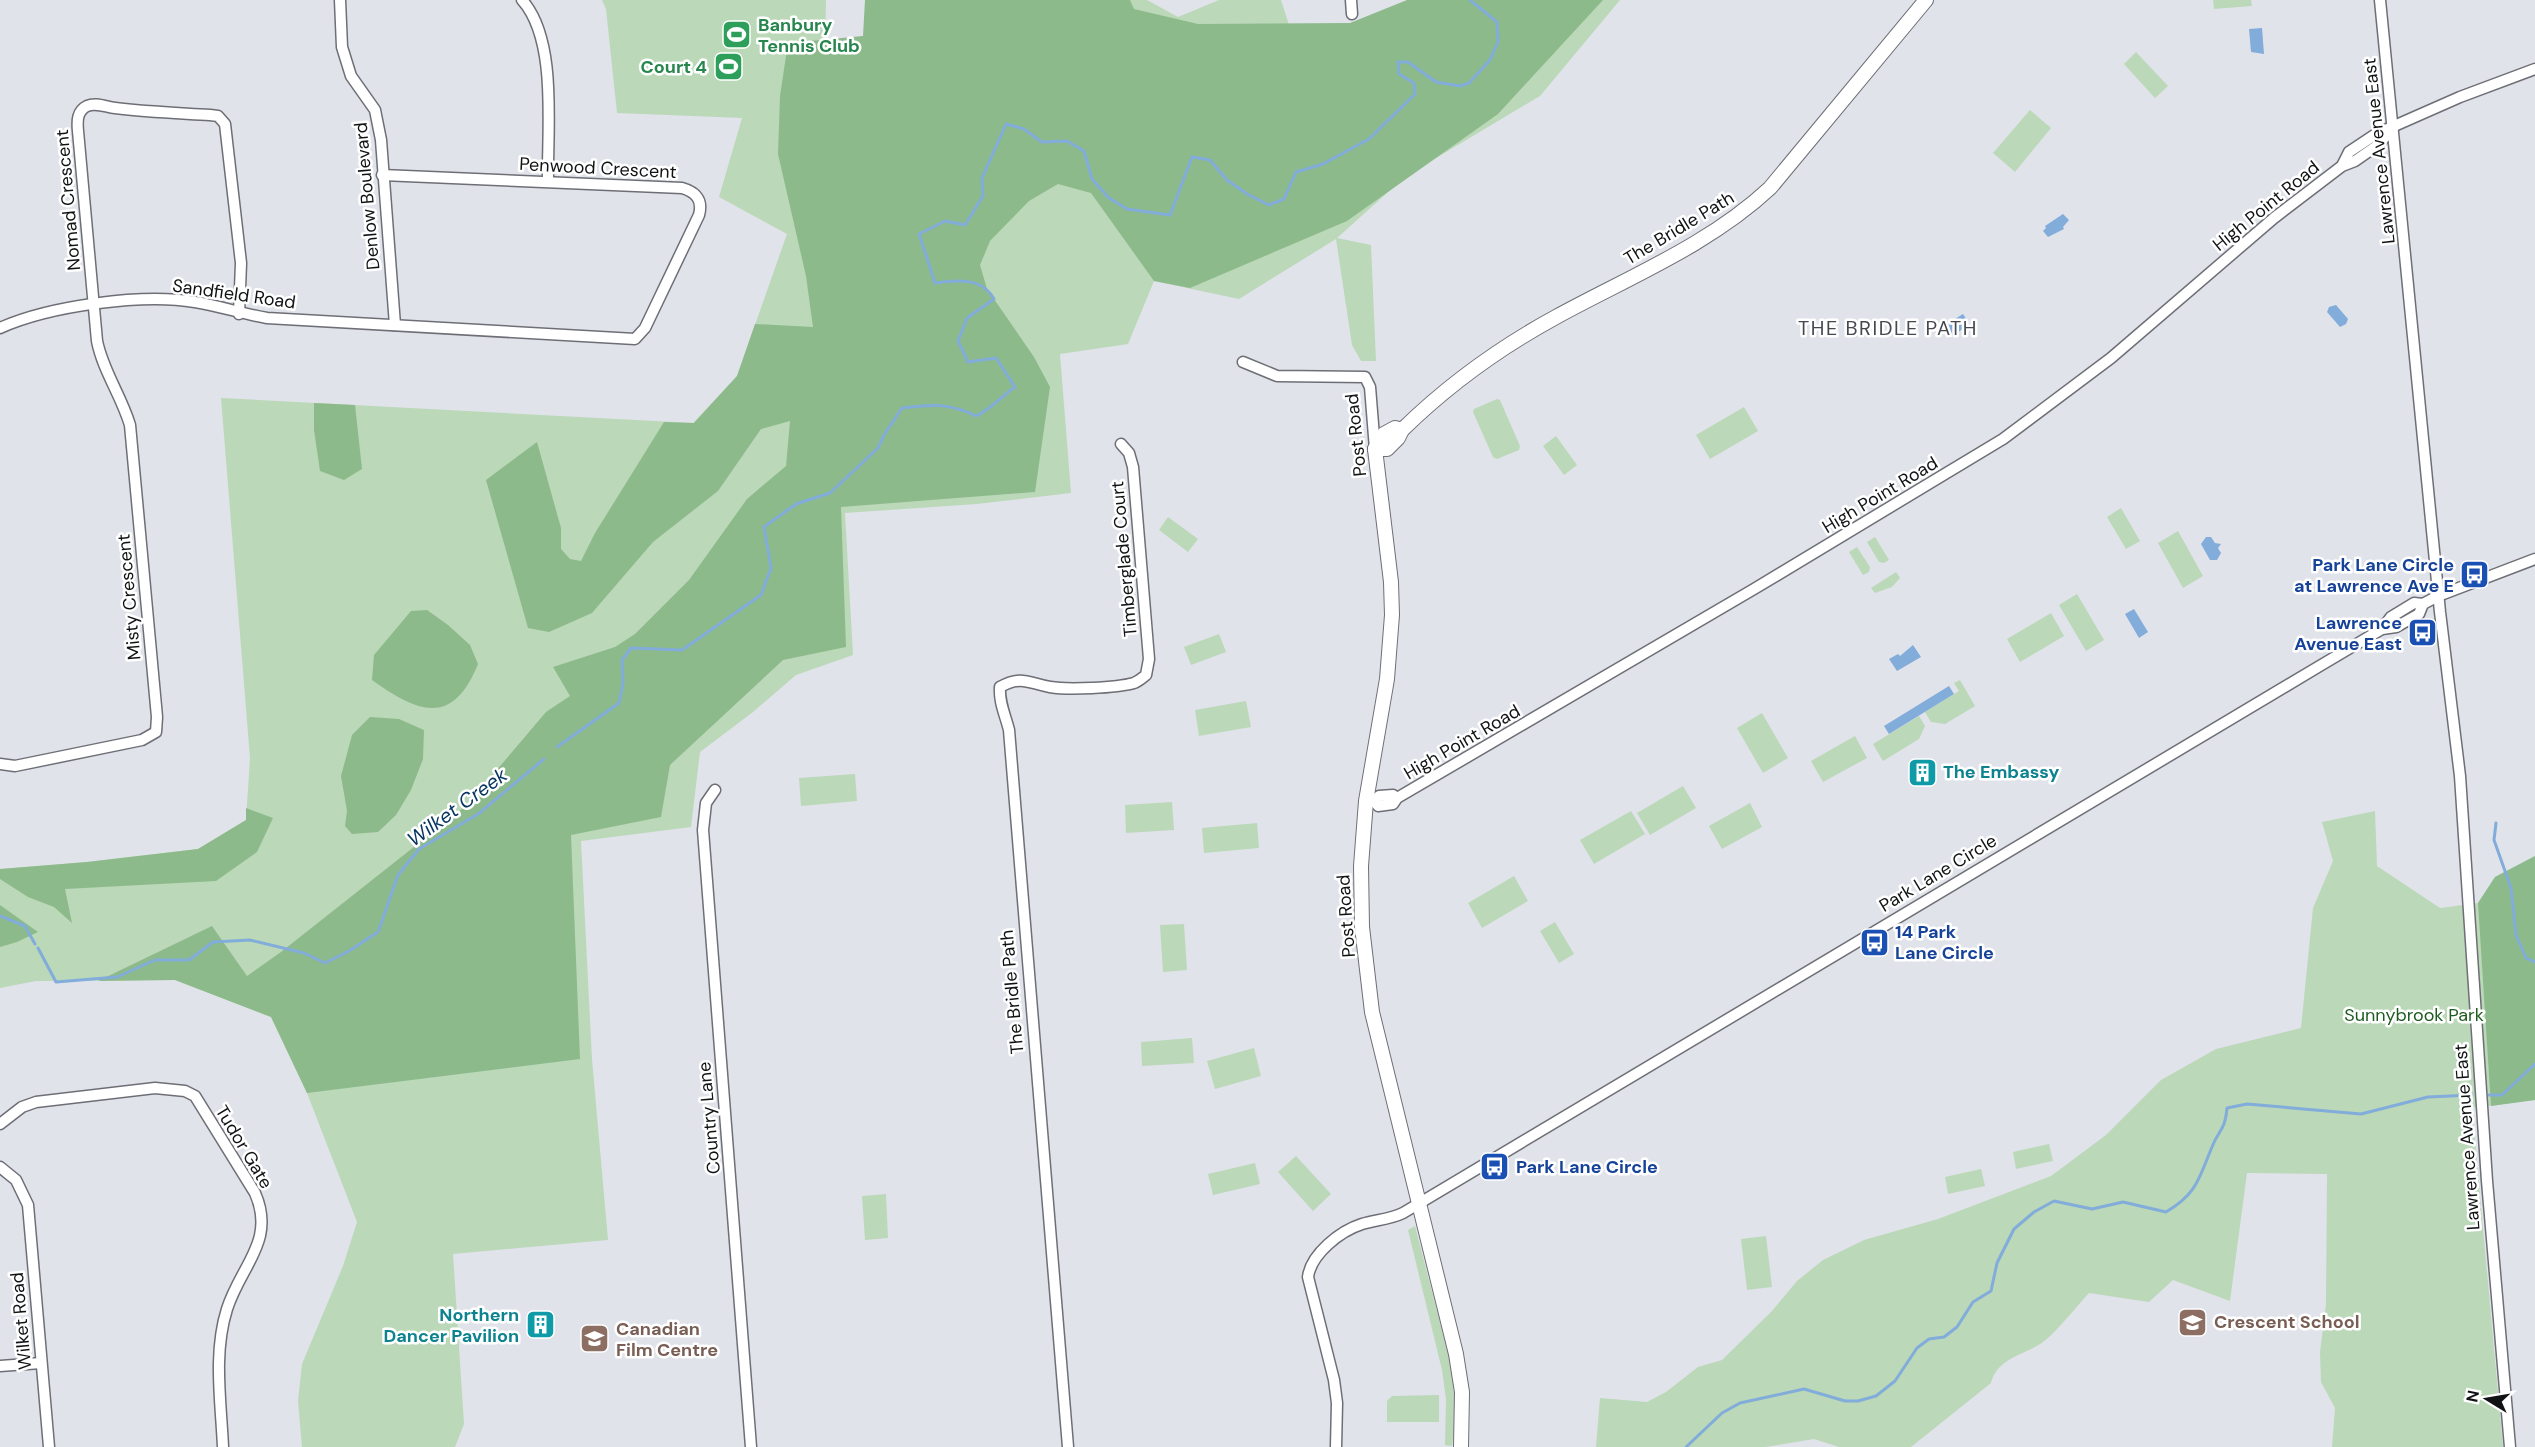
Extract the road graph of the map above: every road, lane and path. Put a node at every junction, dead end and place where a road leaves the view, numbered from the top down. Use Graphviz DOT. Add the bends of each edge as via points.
graph roads {
  1 [pos="340,0"];
  2 [pos="522,0"];
  3 [pos="1351,0"];
  4 [pos="1926,0"];
  5 [pos="2380,0"];
  6 [pos="1352,14"];
  7 [pos="2535,69"];
  8 [pos="2393,128"];
  9 [pos="382,175"];
  10 [pos="548,181"];
  11 [pos="95,305"];
  12 [pos="239,314"];
  13 [pos="395,326"];
  14 [pos="0,328"];
  15 [pos="1243,362"];
  16 [pos="1121,444"];
  17 [pos="1375,448"];
  18 [pos="2535,559"];
  19 [pos="2438,596"];
  20 [pos="1146,675"];
  21 [pos="0,764"];
  22 [pos="715,790"];
  23 [pos="1370,801"];
  24 [pos="0,1124"];
  25 [pos="0,1167"];
  26 [pos="1419,1203"];
  27 [pos="41,1363"];
  28 [pos="0,1366"];
  29 [pos="49,1447"];
  30 [pos="223,1447"];
  31 [pos="751,1447"];
  32 [pos="1068,1447"];
  33 [pos="1336,1447"];
  34 [pos="1461,1447"];
  35 [pos="2510,1447"];
  1 -- 9 [label="street, Denlow Boulevard" via="342,48 351,76 375,110"];
  2 -- 10 [label="street" via="540,28 550,128"];
  3 -- 6 [label="street"];
  4 -- 17 [label="street, The Bridle Path" via="1750,207 1710,235 1513,342 1475,367 1402,430 1395,428 1384,434"];
  5 -- 8 [label="street, Lawrence Avenue East"];
  7 -- 8 [label="street, High Point Road"];
  8 -- 19 [label="street, Lawrence Avenue East"];
  8 -- 23 [label="street, High Point Road" via="2378,145 2342,166 2274,218 2111,358 2003,439 1397,798 1393,804 1378,806"];
  9 -- 10 [label="street, Penwood Crescent"];
  9 -- 13 [label="street, Denlow Boulevard"];
  10 -- 13 [label="street, Penwood Crescent" via="682,188 698,198 699,215 641,334 625,339"];
  11 -- 12 [label="street, Sandfield Road" via="184,300"];
  11 -- 12 [label="street, Nomad Crescent" via="77,119 81,111 94,104 218,116 225,124 241,263"];
  11 -- 14 [label="street, Sandfield Road" via="41,313"];
  11 -- 21 [label="street, Misty Crescent" via="101,360 130,424 156,732 142,740 15,766"];
  12 -- 13 [label="street, Sandfield Road"];
  15 -- 17 [label="street, Post Road" via="1277,376 1365,377 1370,387"];
  16 -- 20 [label="street, Timberglade Court" via="1133,467 1149,659"];
  17 -- 23 [label="street, Post Road" via="1392,615"];
  18 -- 19 [label="street, Park Lane Circle"];
  19 -- 26 [label="street, Park Lane Circle" via="2423,604 2414,603 2391,617 2382,629"];
  19 -- 35 [label="street, Lawrence Avenue East" via="2460,776 2493,1264"];
  20 -- 32 [label="street, The Bridle Path" via="1134,683 1078,688 1012,681 1000,687 999,694 1009,729"];
  22 -- 31 [label="street, Country Lane" via="706,803 703,830"];
  23 -- 26 [label="street, Post Road" via="1360,866 1362,927 1372,1012"];
  24 -- 30 [label="street, Tudor Gate" via="22,1107 36,1102 155,1088 195,1096 255,1193 263,1224 262,1235 234,1292 223,1328 219,1365"];
  25 -- 27 [label="street, Wilket Road" via="16,1180 28,1205"];
  26 -- 33 [label="street, Park Lane Circle" via="1400,1215 1361,1224 1340,1235 1310,1266 1311,1292 1334,1380"];
  26 -- 34 [label="street, Post Road" via="1456,1354 1462,1392"];
  27 -- 28 [label="street"];
  27 -- 29 [label="street, Wilket Road"];
}
